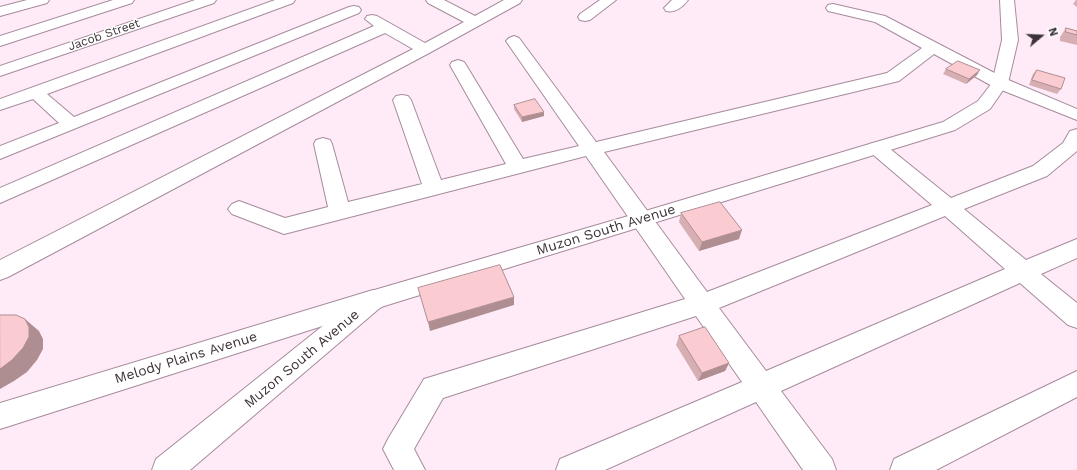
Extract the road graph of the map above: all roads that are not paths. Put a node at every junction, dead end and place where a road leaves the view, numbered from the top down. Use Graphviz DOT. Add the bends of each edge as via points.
graph roads {
  1 [pos="42,0"];
  2 [pos="126,0"];
  3 [pos="209,0"];
  4 [pos="288,0"];
  5 [pos="338,0"];
  6 [pos="433,0"];
  7 [pos="515,0"];
  8 [pos="608,0"];
  9 [pos="1007,0"];
  10 [pos="833,8"];
  11 [pos="354,10"];
  12 [pos="0,12"];
  13 [pos="584,17"];
  14 [pos="473,21"];
  15 [pos="385,27"];
  16 [pos="0,41"];
  17 [pos="514,41"];
  18 [pos="933,47"];
  19 [pos="425,49"];
  20 [pos="458,65"];
  21 [pos="0,71"];
  22 [pos="1000,83"];
  23 [pos="34,92"];
  24 [pos="402,100"];
  25 [pos="0,105"];
  26 [pos="1077,115"];
  27 [pos="71,124"];
  28 [pos="1077,135"];
  29 [pos="323,144"];
  30 [pos="877,148"];
  31 [pos="591,149"];
  32 [pos="0,153"];
  33 [pos="518,168"];
  34 [pos="434,188"];
  35 [pos="0,196"];
  36 [pos="948,207"];
  37 [pos="239,209"];
  38 [pos="340,212"];
  39 [pos="642,220"];
  40 [pos="1077,248"];
  41 [pos="0,271"];
  42 [pos="1024,273"];
  43 [pos="373,300"];
  44 [pos="702,304"];
  45 [pos="1077,318"];
  46 [pos="1077,384"];
  47 [pos="760,386"];
  48 [pos="0,416"];
  49 [pos="167,470"];
  50 [pos="410,470"];
  51 [pos="571,470"];
  52 [pos="821,470"];
  53 [pos="905,470"];
  1 -- 12 [label="street"];
  2 -- 16 [label="street"];
  3 -- 21 [label="street, Jacob Street"];
  4 -- 23 [label="street"];
  5 -- 11 [label="street"];
  6 -- 14 [label="street"];
  7 -- 14 [label="street"];
  8 -- 13 [label="street"];
  9 -- 22 [label="street, Muzon South Avenue" via="1010,40"];
  10 -- 18 [label="street" via="880,19"];
  11 -- 15 [label="street"];
  11 -- 27 [label="street"];
  14 -- 19 [label="street"];
  15 -- 19 [label="street"];
  15 -- 35 [label="street"];
  17 -- 31 [label="street"];
  18 -- 22 [label="street"];
  18 -- 31 [label="street" via="893,77"];
  19 -- 41 [label="street"];
  20 -- 33 [label="street"];
  22 -- 26 [label="street"];
  22 -- 30 [label="street, Muzon South Avenue" via="984,105 949,126"];
  23 -- 25 [label="street"];
  23 -- 27 [label="street"];
  24 -- 34 [label="street"];
  27 -- 32 [label="street"];
  28 -- 36 [label="street" via="1070,147 1040,171"];
  29 -- 38 [label="street"];
  30 -- 36 [label="street"];
  30 -- 39 [label="street, Muzon South Avenue"];
  31 -- 33 [label="street"];
  31 -- 39 [label="street"];
  33 -- 34 [label="street"];
  34 -- 38 [label="street"];
  36 -- 42 [label="street"];
  36 -- 44 [label="street"];
  37 -- 38 [label="street" via="284,226"];
  39 -- 43 [label="street, Muzon South Avenue"];
  39 -- 44 [label="street"];
  40 -- 42 [label="street"];
  42 -- 45 [label="street"];
  42 -- 47 [label="street"];
  43 -- 48 [label="street, Melody Plains Avenue"];
  43 -- 49 [label="street, Muzon South Avenue"];
  44 -- 47 [label="street"];
  44 -- 50 [label="street" via="434,388 398,449"];
  46 -- 53 [label="street"];
  47 -- 51 [label="street"];
  47 -- 52 [label="street"];
}
